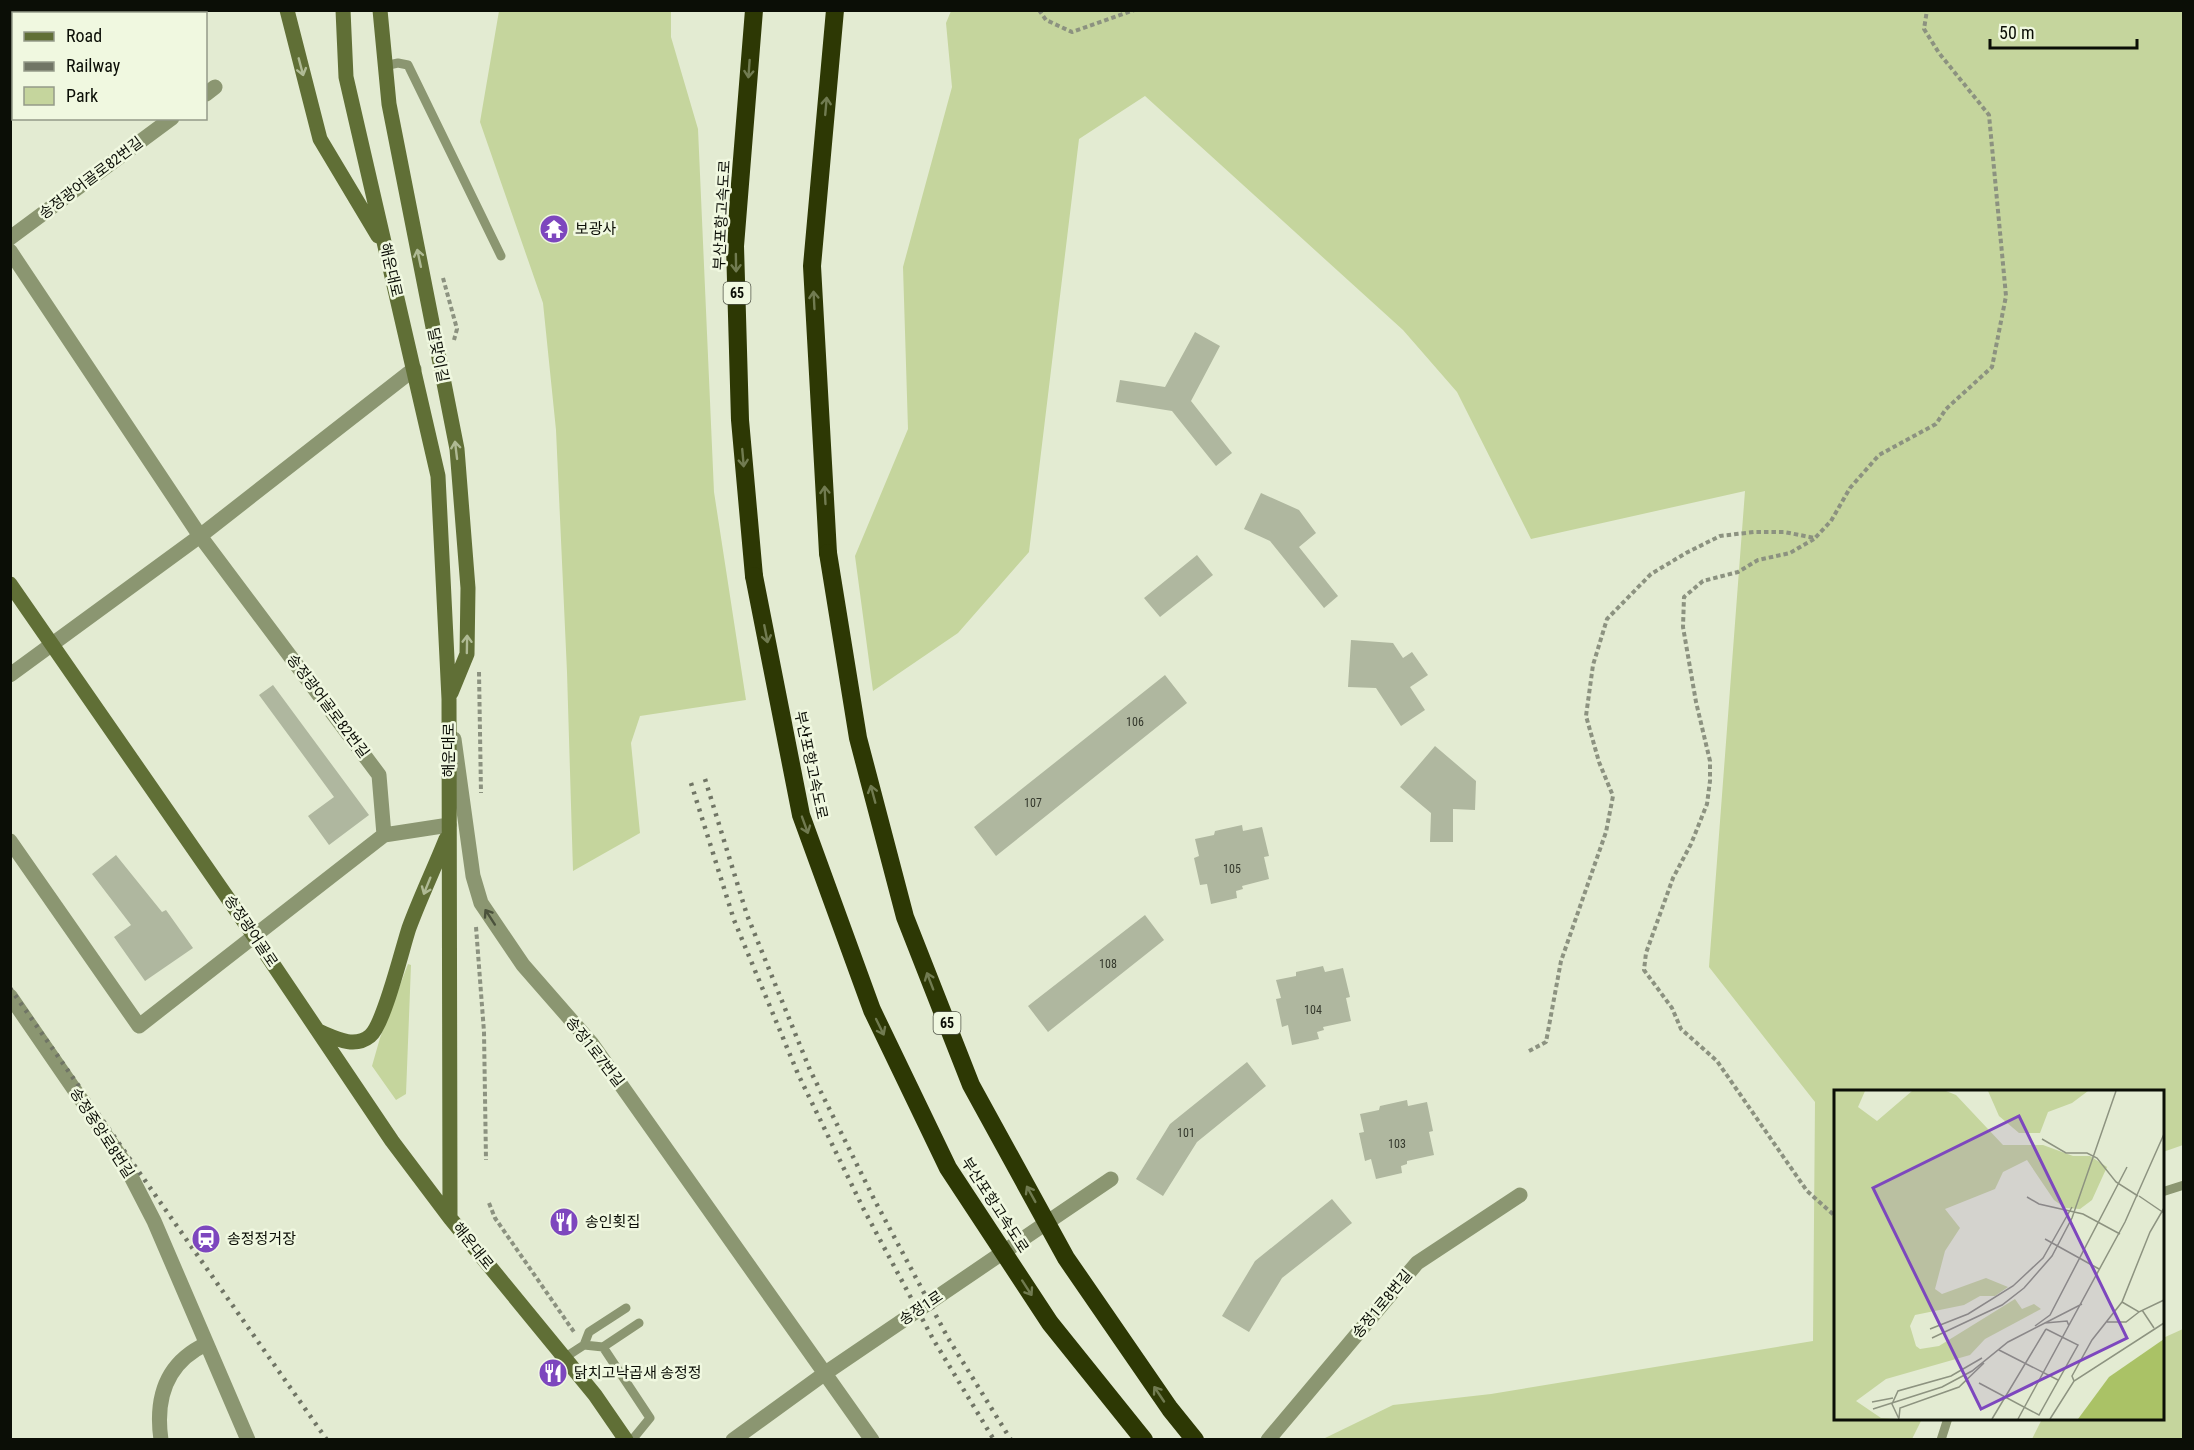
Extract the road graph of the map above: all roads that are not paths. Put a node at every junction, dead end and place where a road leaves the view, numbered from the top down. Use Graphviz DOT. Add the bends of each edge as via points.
graph roads {
  1 [pos="286,10"];
  2 [pos="343,10"];
  3 [pos="380,10"];
  4 [pos="754,10"];
  5 [pos="835,10"];
  6 [pos="384,66"];
  7 [pos="169,120"];
  8 [pos="10,238"];
  9 [pos="386,250"];
  10 [pos="10,251"];
  11 [pos="501,256"];
  12 [pos="414,369"];
  13 [pos="200,536"];
  14 [pos="10,584"];
  15 [pos="53,644"];
  16 [pos="10,675"];
  17 [pos="449,699"];
  18 [pos="449,829"];
  19 [pos="384,835"];
  20 [pos="10,841"];
  21 [pos="254,936"];
  22 [pos="10,996"];
  23 [pos="318,1031"];
  24 [pos="1111,1179"];
  25 [pos="2184,1185"];
  26 [pos="2164,1192"];
  27 [pos="1520,1195"];
  28 [pos="450,1218"];
  29 [pos="626,1308"];
  30 [pos="639,1323"];
  31 [pos="206,1344"];
  32 [pos="584,1345"];
  33 [pos="603,1347"];
  34 [pos="564,1358"];
  35 [pos="824,1374"];
  36 [pos="1948,1420"];
  37 [pos="161,1440"];
  38 [pos="248,1440"];
  39 [pos="626,1440"];
  40 [pos="632,1440"];
  41 [pos="733,1440"];
  42 [pos="872,1440"];
  43 [pos="1144,1440"];
  44 [pos="1195,1440"];
  45 [pos="1268,1440"];
  46 [pos="1941,1440"];
  1 -- 9 [label="main road, one-way" via="320,139"];
  2 -- 9 [label="main road, 해운대로" via="346,77"];
  3 -- 6 [label="main road, 달맞이길"];
  4 -- 43 [label="highway, 부산포항고속도로 / 65, one-way, bridge" via="735,246 740,420 754,576 801,815 872,1010 948,1168 1050,1323"];
  44 -- 5 [label="highway, 65, one-way, bridge" via="1066,1258 971,1085 905,917 858,738 828,553 812,266"];
  6 -- 11 [label="lane" via="408,65"];
  17 -- 6 [label="main road, 달맞이길, one-way" via="467,654 468,588 457,449"];
  7 -- 8 [label="street, 송정광어골로82번길"];
  9 -- 12 [label="main road, 해운대로"];
  10 -- 13 [label="street, 송정광어골로82번길"];
  12 -- 13 [label="street"];
  12 -- 17 [label="main road, 해운대로" via="438,476"];
  13 -- 15 [label="street"];
  13 -- 19 [label="street, 송정광어골로82번길" via="379,775"];
  14 -- 15 [label="main road, 송정광어골로"];
  15 -- 16 [label="street"];
  15 -- 21 [label="main road, 송정광어골로"];
  17 -- 18 [label="main road, 해운대로"];
  35 -- 17 [label="street, 송정1로7번길, one-way" via="592,1044 523,965 481,903 473,876"];
  18 -- 19 [label="street"];
  18 -- 23 [label="main road, one-way" via="371,1036 346,1042"];
  18 -- 28 [label="main road, 해운대로"];
  19 -- 21 [label="street"];
  20 -- 21 [label="street" via="139,1026"];
  21 -- 23 [label="main road, 송정광어골로"];
  22 -- 31 [label="street, 송정중앙로8번길" via="122,1159 154,1221"];
  23 -- 28 [label="main road, 송정광어골로"];
  24 -- 35 [label="street, 송정1로"];
  25 -- 26 [label="lane"];
  27 -- 45 [label="street, 송정1로8번길" via="1417,1263"];
  28 -- 34 [label="main road, 해운대로"];
  29 -- 32 [label="lane" via="589,1332"];
  30 -- 33 [label="lane"];
  31 -- 37 [label="street" via="179,1363 162,1388 158,1420"];
  31 -- 38 [label="street, 송정중앙로8번길"];
  32 -- 33 [label="lane"];
  32 -- 34 [label="lane"];
  33 -- 40 [label="lane" via="650,1418"];
  34 -- 39 [label="main road, 해운대로"];
  35 -- 41 [label="street, 송정1로"];
  35 -- 42 [label="street"];
  36 -- 46 [label="lane"];
}
